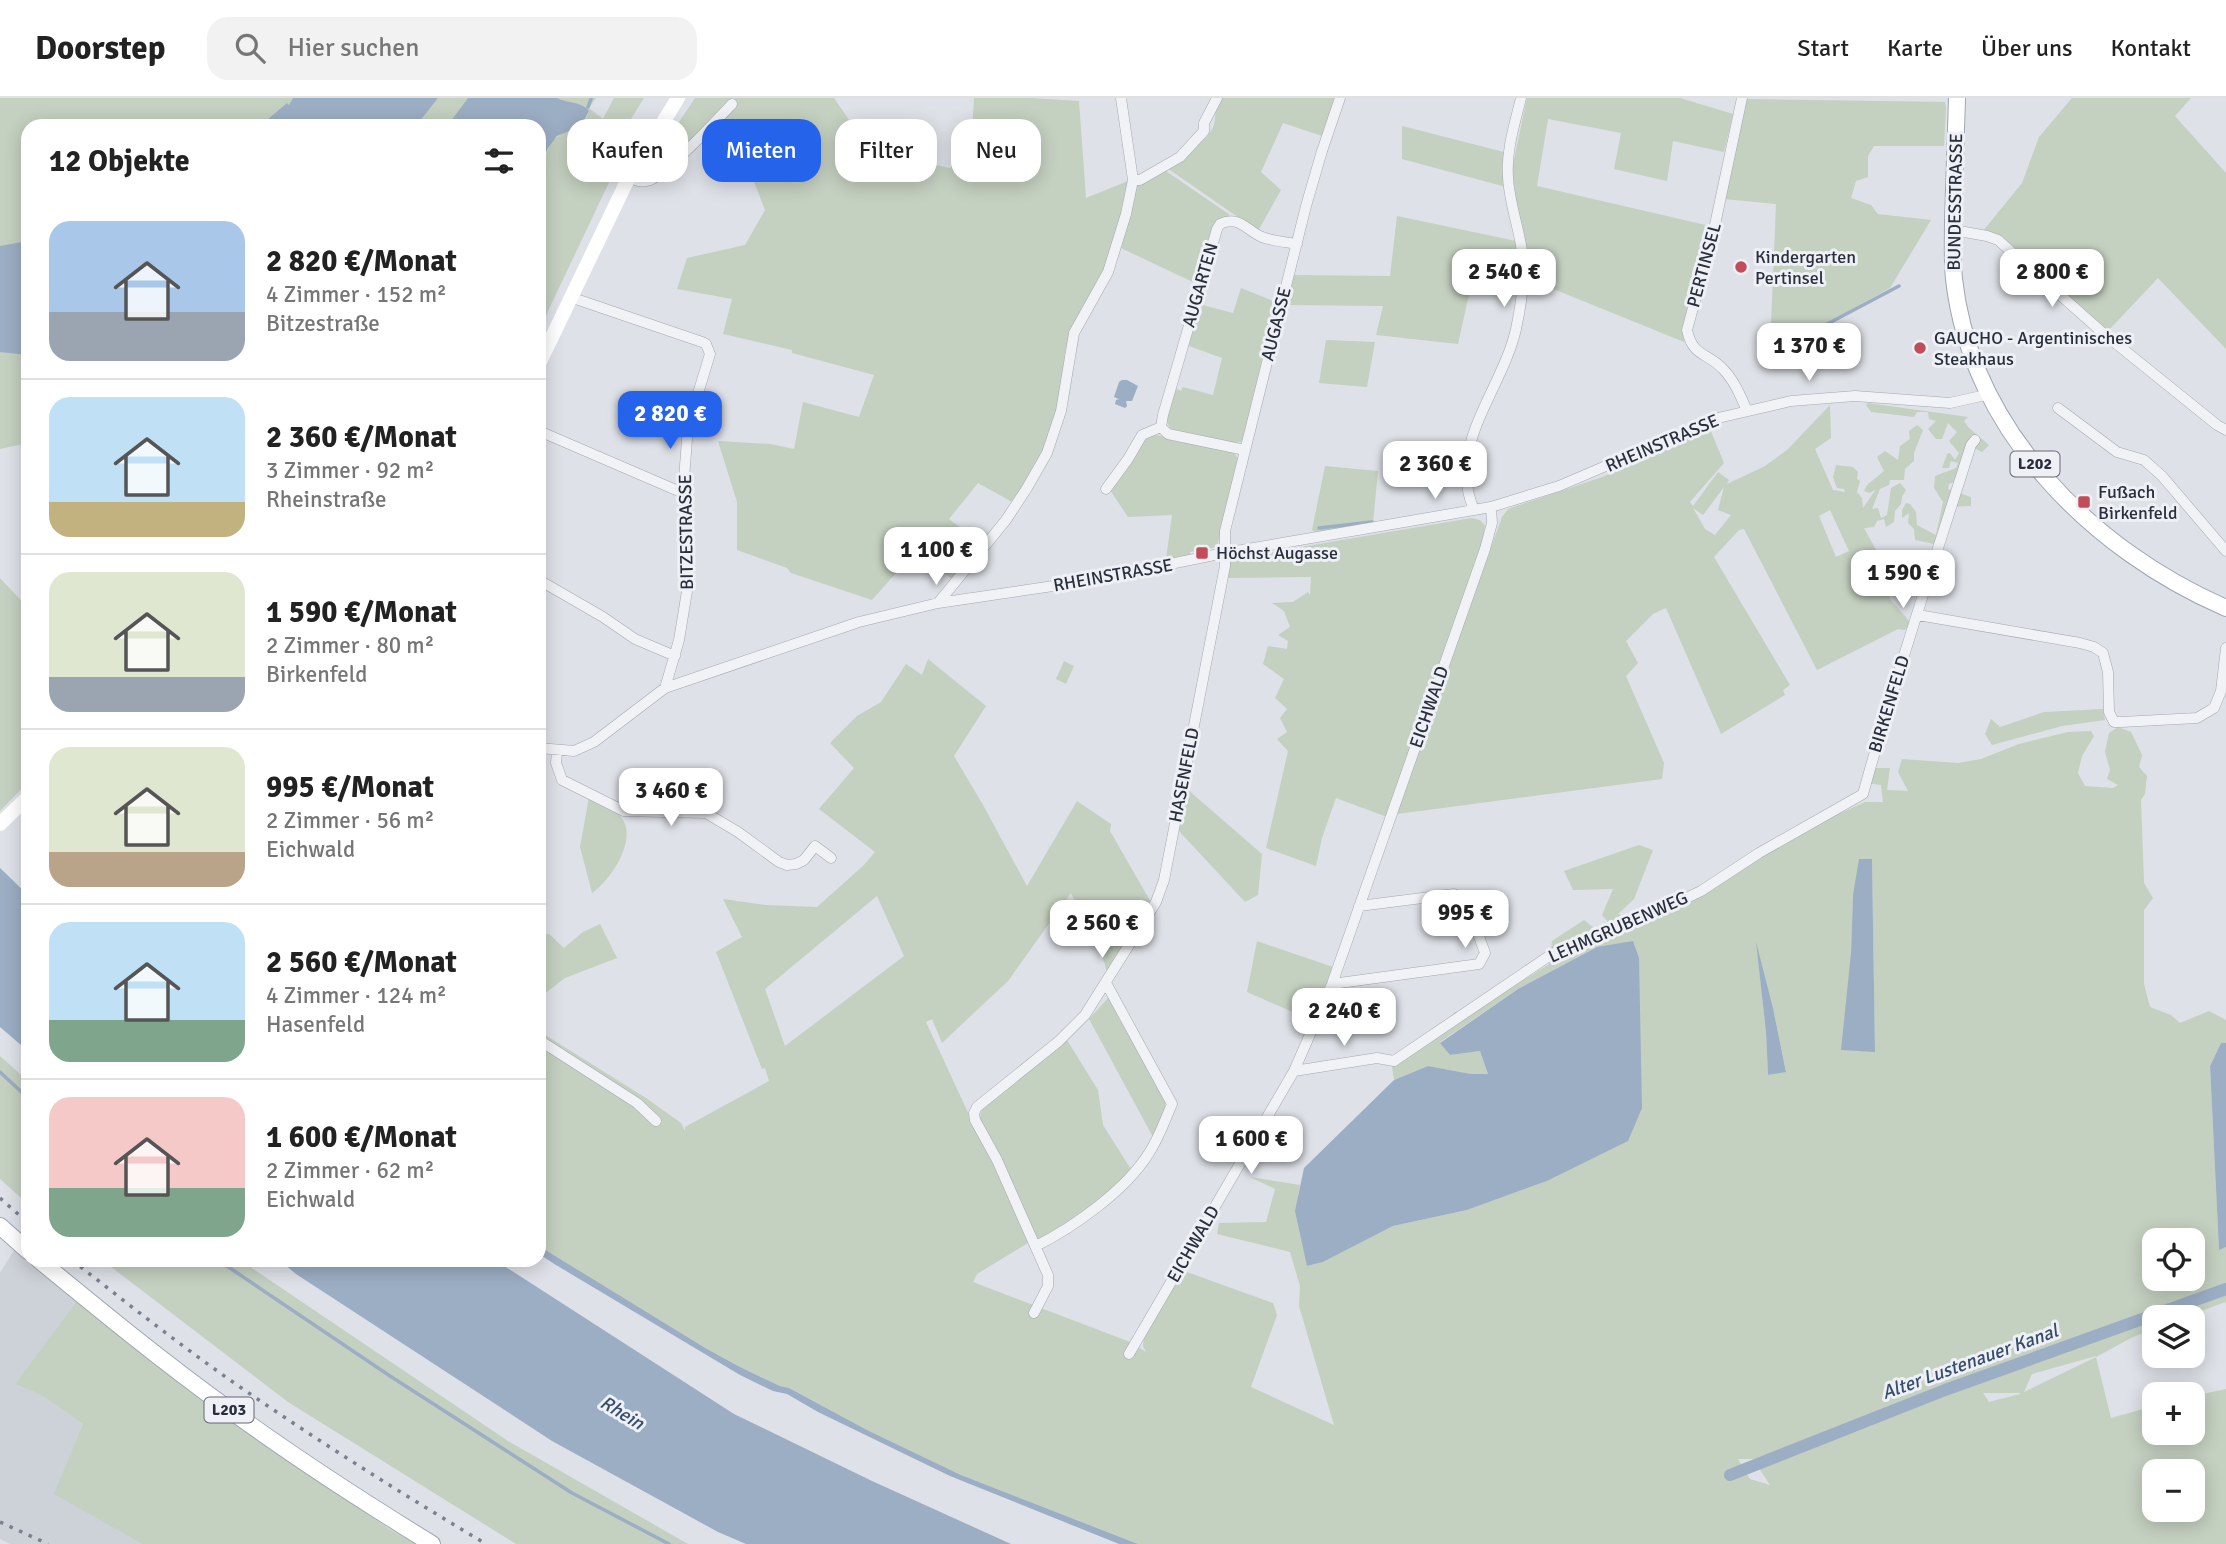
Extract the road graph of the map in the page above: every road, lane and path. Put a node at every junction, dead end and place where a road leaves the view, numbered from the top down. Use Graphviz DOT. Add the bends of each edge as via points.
graph roads {
  1 [pos="678,98"];
  2 [pos="1121,98"];
  3 [pos="1217,98"];
  4 [pos="1340,98"];
  5 [pos="1521,98"];
  6 [pos="1742,98"];
  7 [pos="1957,98"];
  8 [pos="732,104"];
  9 [pos="665,119"];
  10 [pos="688,148"];
  11 [pos="1133,180"];
  12 [pos="627,182"];
  13 [pos="1953,230"];
  14 [pos="1297,244"];
  15 [pos="570,297"];
  16 [pos="546,349"];
  17 [pos="1990,394"];
  18 [pos="2058,408"];
  19 [pos="1747,411"];
  20 [pos="1161,426"];
  21 [pos="2226,430"];
  22 [pos="546,433"];
  23 [pos="1975,440"];
  24 [pos="1245,450"];
  25 [pos="1105,489"];
  26 [pos="683,494"];
  27 [pos="1491,507"];
  28 [pos="1474,510"];
  29 [pos="2226,551"];
  30 [pos="1224,553"];
  31 [pos="546,584"];
  32 [pos="939,603"];
  33 [pos="2226,608"];
  34 [pos="1918,615"];
  35 [pos="2226,648"];
  36 [pos="675,656"];
  37 [pos="665,688"];
  38 [pos="546,749"];
  39 [pos="557,751"];
  40 [pos="1863,794"];
  41 [pos="21,804"];
  42 [pos="0,824"];
  43 [pos="831,858"];
  44 [pos="1359,906"];
  45 [pos="1106,983"];
  46 [pos="1332,984"];
  47 [pos="546,1044"];
  48 [pos="1294,1071"];
  49 [pos="656,1121"];
  50 [pos="0,1226"];
  51 [pos="21,1245"];
  52 [pos="1036,1246"];
  53 [pos="47,1267"];
  54 [pos="1034,1313"];
  55 [pos="1129,1354"];
  56 [pos="432,1544"];
  1 -- 9 [label="main road"];
  2 -- 11 [label="street"];
  3 -- 11 [label="street" via="1204,131 1180,157"];
  4 -- 14 [label="street, AUGASSE"];
  5 -- 28 [label="street" via="1508,178 1521,245 1522,296 1512,344 1466,457 1465,474"];
  6 -- 19 [label="street, PERTINSEL" via="1687,330 1695,349 1724,369"];
  7 -- 13 [label="main road, BUNDESSTRASSE / L202"];
  8 -- 10 [label="street"];
  11 -- 32 [label="street" via="1108,272 1074,333 1061,411 1047,453 1006,520"];
  12 -- 15 [label="main road"];
  13 -- 17 [label="main road, BUNDESSTRASSE / L202" via="1960,310 1973,358"];
  13 -- 21 [label="street" via="1998,240 2104,333"];
  14 -- 20 [label="street, AUGARTEN" via="1264,238 1242,223 1220,224"];
  14 -- 24 [label="street, AUGASSE"];
  15 -- 16 [label="main road"];
  15 -- 26 [label="street, BITZESTRASSE" via="706,344 710,354 689,423"];
  17 -- 19 [label="street, RHEINSTRASSE" via="1950,403 1823,397"];
  17 -- 33 [label="main road, BUNDESSTRASSE / L202" via="2039,470 2092,526 2155,572"];
  18 -- 29 [label="street" via="2117,452 2144,460"];
  19 -- 27 [label="street, RHEINSTRASSE" via="1700,425 1559,486"];
  20 -- 24 [label="street" via="1168,434"];
  20 -- 25 [label="street" via="1142,435"];
  22 -- 26 [label="street"];
  23 -- 34 [label="street, BIRKENFELD"];
  24 -- 30 [label="street, AUGASSE"];
  26 -- 36 [label="street, BITZESTRASSE" via="689,579"];
  27 -- 28 [label="street, RHEINSTRASSE"];
  27 -- 44 [label="street, EICHWALD" via="1485,549"];
  28 -- 30 [label="street, RHEINSTRASSE"];
  30 -- 32 [label="street, RHEINSTRASSE" via="1087,581"];
  30 -- 45 [label="street, HASENFELD" via="1164,880 1156,902"];
  31 -- 36 [label="street" via="635,639"];
  32 -- 37 [label="street, RHEINSTRASSE" via="859,622"];
  34 -- 35 [label="street" via="2094,647 2103,653 2114,722 2206,714 2219,700"];
  34 -- 40 [label="street, BIRKENFELD"];
  36 -- 37 [label="street, BITZESTRASSE"];
  37 -- 39 [label="street, RHEINSTRASSE" via="594,742 574,751"];
  38 -- 39 [label="street, RHEINSTRASSE"];
  39 -- 43 [label="street" via="562,780 613,807 634,813 705,813 787,865 804,860 815,846"];
  40 -- 48 [label="street, LEHMGRUBENWEG" via="1701,891 1552,954 1394,1061 1377,1058"];
  41 -- 42 [label="main road"];
  44 -- 46 [label="street, EICHWALD"];
  44 -- 46 [label="street" via="1454,894 1466,900 1485,953 1479,964"];
  45 -- 52 [label="street, HASENFELD" via="1085,1015 1059,1041 974,1113"];
  45 -- 52 [label="street" via="1172,1104 1149,1154 1132,1175 1062,1233"];
  46 -- 48 [label="street, EICHWALD"];
  47 -- 49 [label="street" via="636,1102"];
  48 -- 55 [label="street, EICHWALD"];
  50 -- 51 [label="main road"];
  52 -- 54 [label="street, HASENFELD" via="1048,1286"];
  53 -- 56 [label="main road, L203" via="234,1413"];
}
